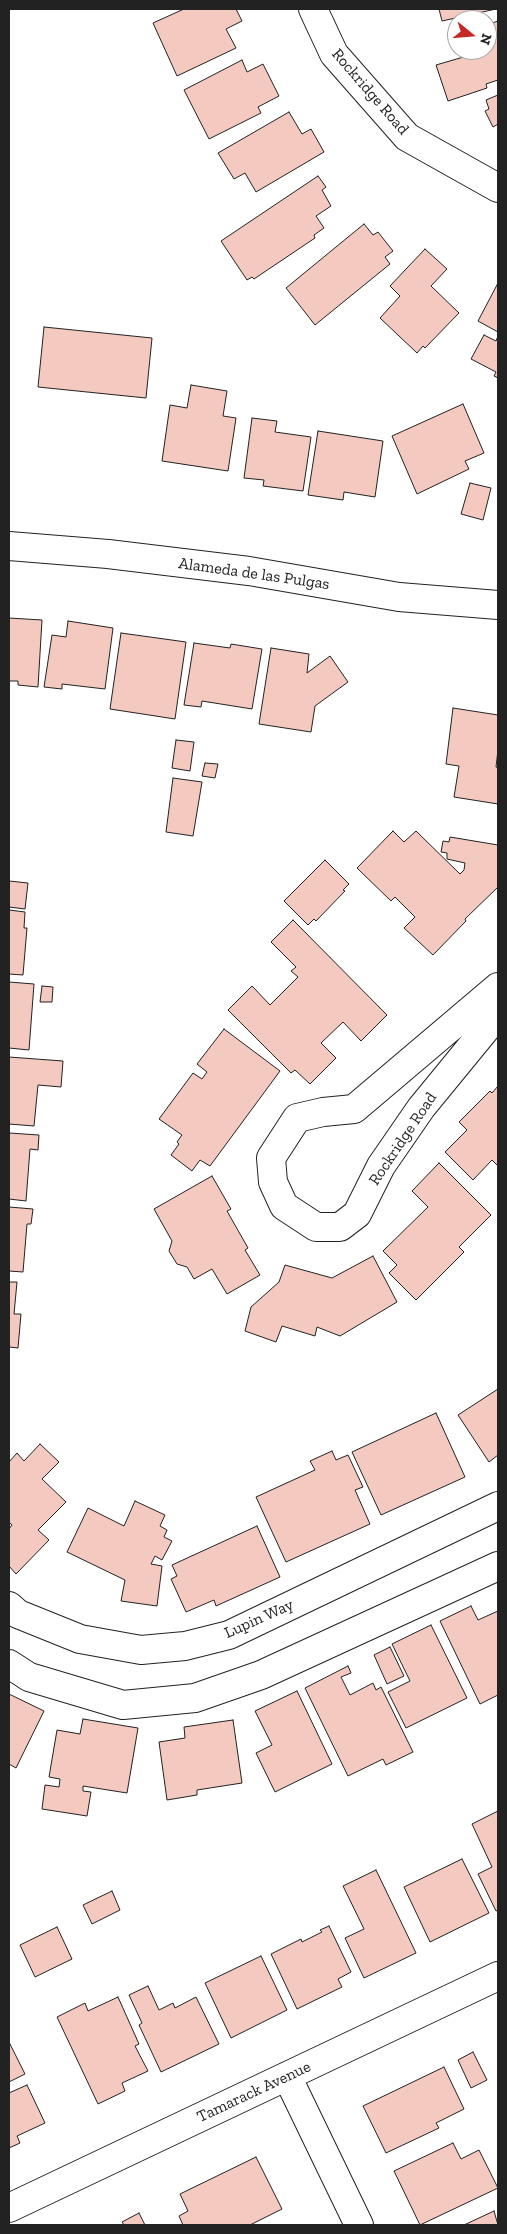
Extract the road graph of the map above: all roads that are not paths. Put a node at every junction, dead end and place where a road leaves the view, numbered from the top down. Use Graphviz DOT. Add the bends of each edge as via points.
graph roads {
  1 [pos="313,9"];
  2 [pos="498,188"];
  3 [pos="9,546"];
  4 [pos="498,605"];
  5 [pos="498,987"];
  6 [pos="498,1014"];
  7 [pos="498,1506"];
  8 [pos="498,1566"];
  9 [pos="9,1606"];
  10 [pos="9,1664"];
  11 [pos="498,1976"];
  12 [pos="287,2076"];
  13 [pos="9,2208"];
  14 [pos="359,2225"];
  1 -- 2 [label="street, Rockridge Road" via="334,54 407,137"];
  3 -- 4 [label="street, Alameda de las Pulgas" via="249,571 398,597"];
  5 -- 6 [label="street, Rockridge Road" via="354,1109 297,1118 271,1158 273,1182 284,1206 316,1227 340,1227 357,1214 381,1166 422,1108"];
  7 -- 9 [label="street, Lupin Way" via="229,1635 185,1646 141,1650 80,1639 18,1614"];
  8 -- 10 [label="street" via="261,1675 195,1698 123,1704 29,1677"];
  11 -- 12 [label="street, Tamarack Avenue"];
  12 -- 13 [label="street, Tamarack Avenue"];
  12 -- 14 [label="street"];
}
